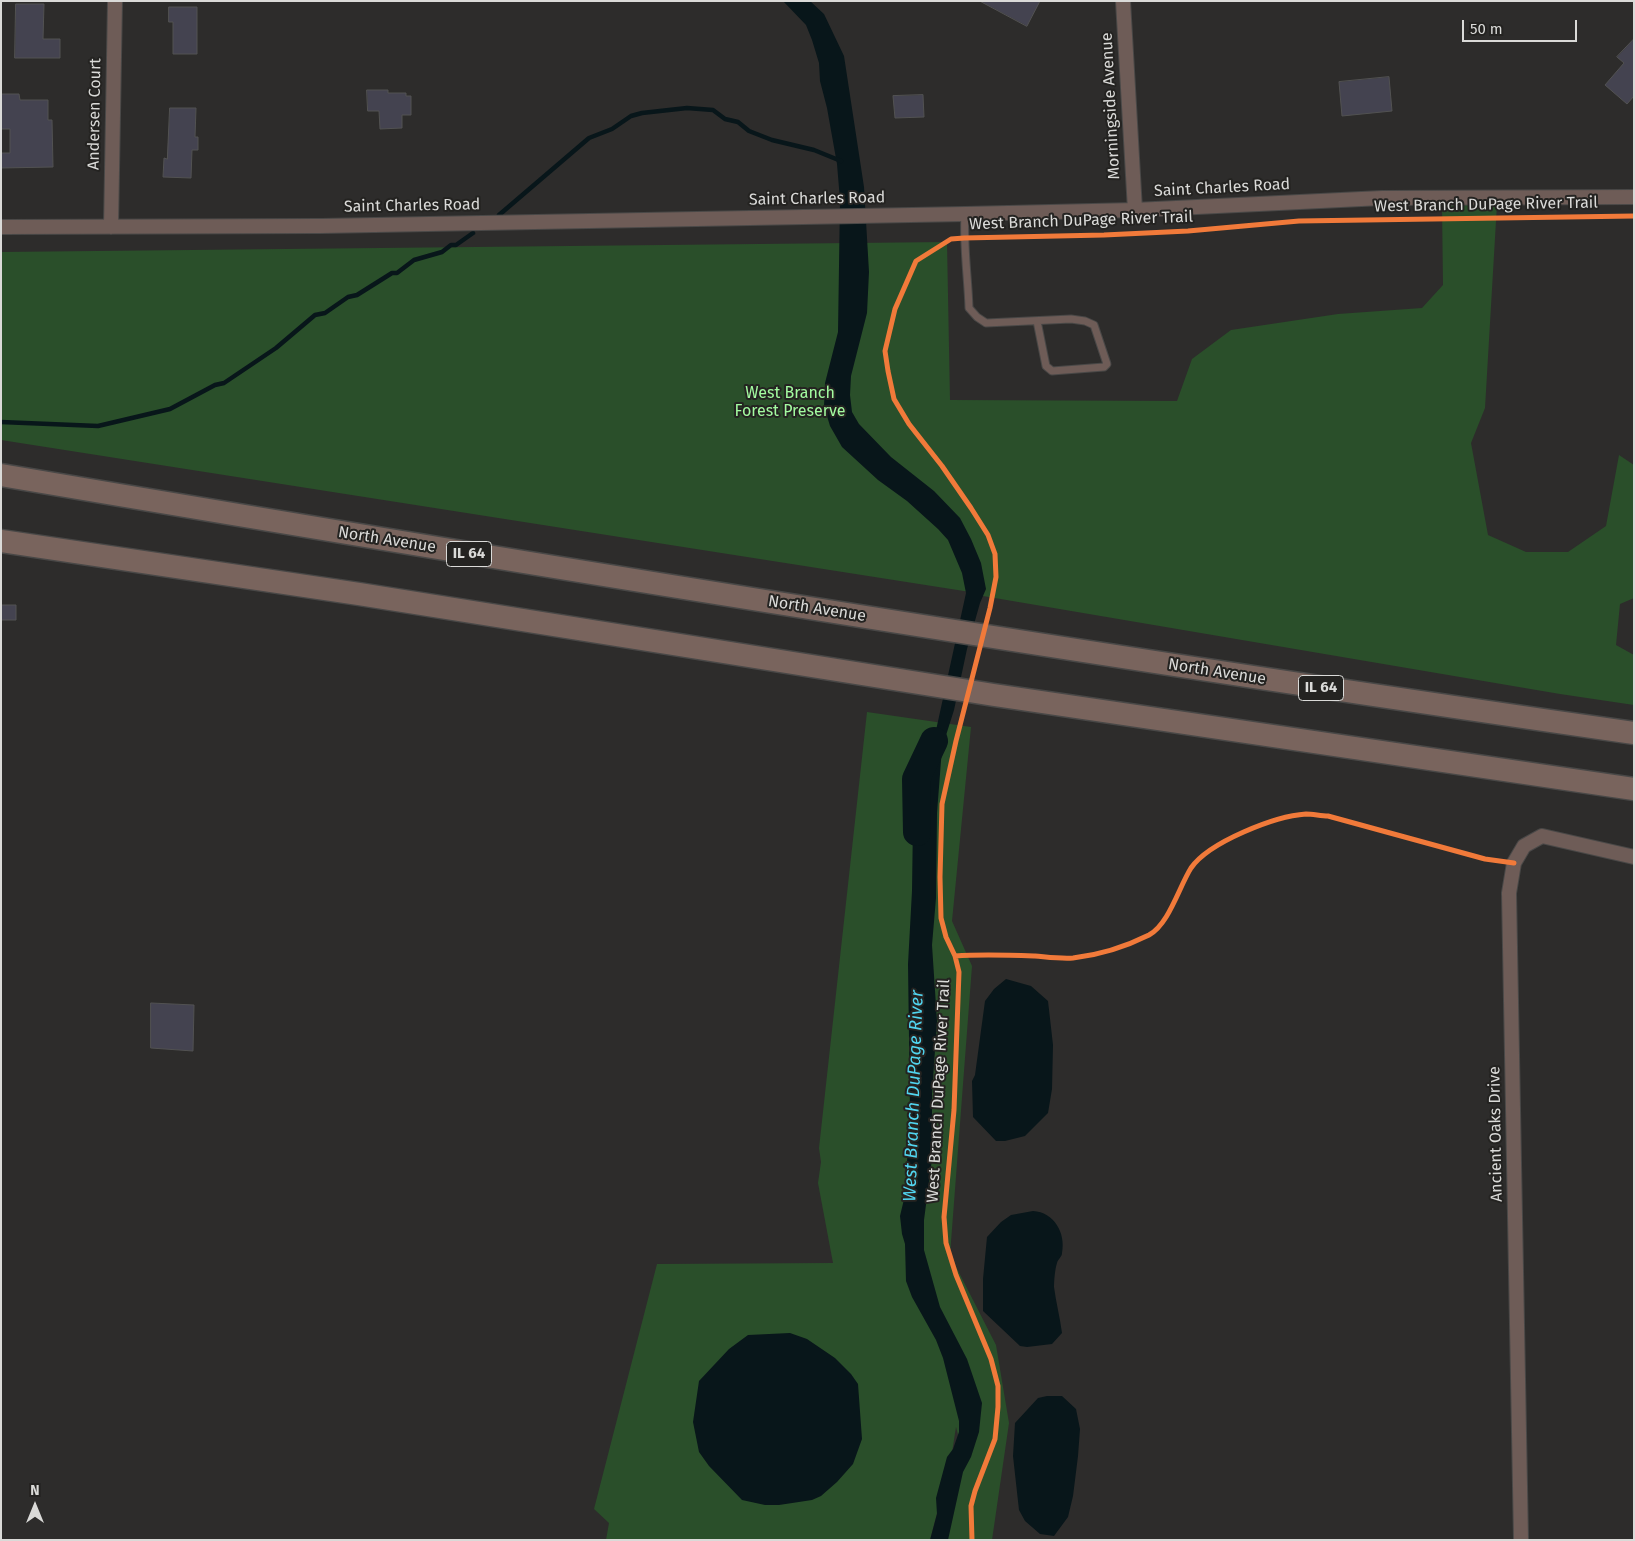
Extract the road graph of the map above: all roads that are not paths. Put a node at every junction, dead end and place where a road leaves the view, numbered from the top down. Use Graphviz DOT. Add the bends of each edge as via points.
graph roads {
  1 [pos="115,1"];
  2 [pos="1123,1"];
  3 [pos="1634,197"];
  4 [pos="1135,210"];
  5 [pos="965,214"];
  6 [pos="111,227"];
  7 [pos="1,228"];
  8 [pos="1038,321"];
  9 [pos="1,475"];
  10 [pos="1,541"];
  11 [pos="1634,733"];
  12 [pos="1634,789"];
  13 [pos="1634,857"];
  14 [pos="1521,1540"];
  1 -- 6 [label="street, Andersen Court"];
  2 -- 4 [label="street, Morningside Avenue"];
  3 -- 4 [label="street, Saint Charles Road" via="1382,198"];
  4 -- 5 [label="street, Saint Charles Road"];
  5 -- 6 [label="street, Saint Charles Road"];
  5 -- 8 [label="lane" via="964,238 972,313 986,323"];
  6 -- 7 [label="street, Saint Charles Road"];
  8 -- 8 [label="lane" via="1071,320 1094,325 1107,364 1104,367 1052,371 1046,366"];
  9 -- 11 [label="main road, North Avenue / IL 64" via="381,540 1008,640"];
  10 -- 12 [label="main road" via="994,695"];
  13 -- 14 [label="street, Ancient Oaks Drive" via="1542,836 1524,846 1514,863 1509,893"];
}
